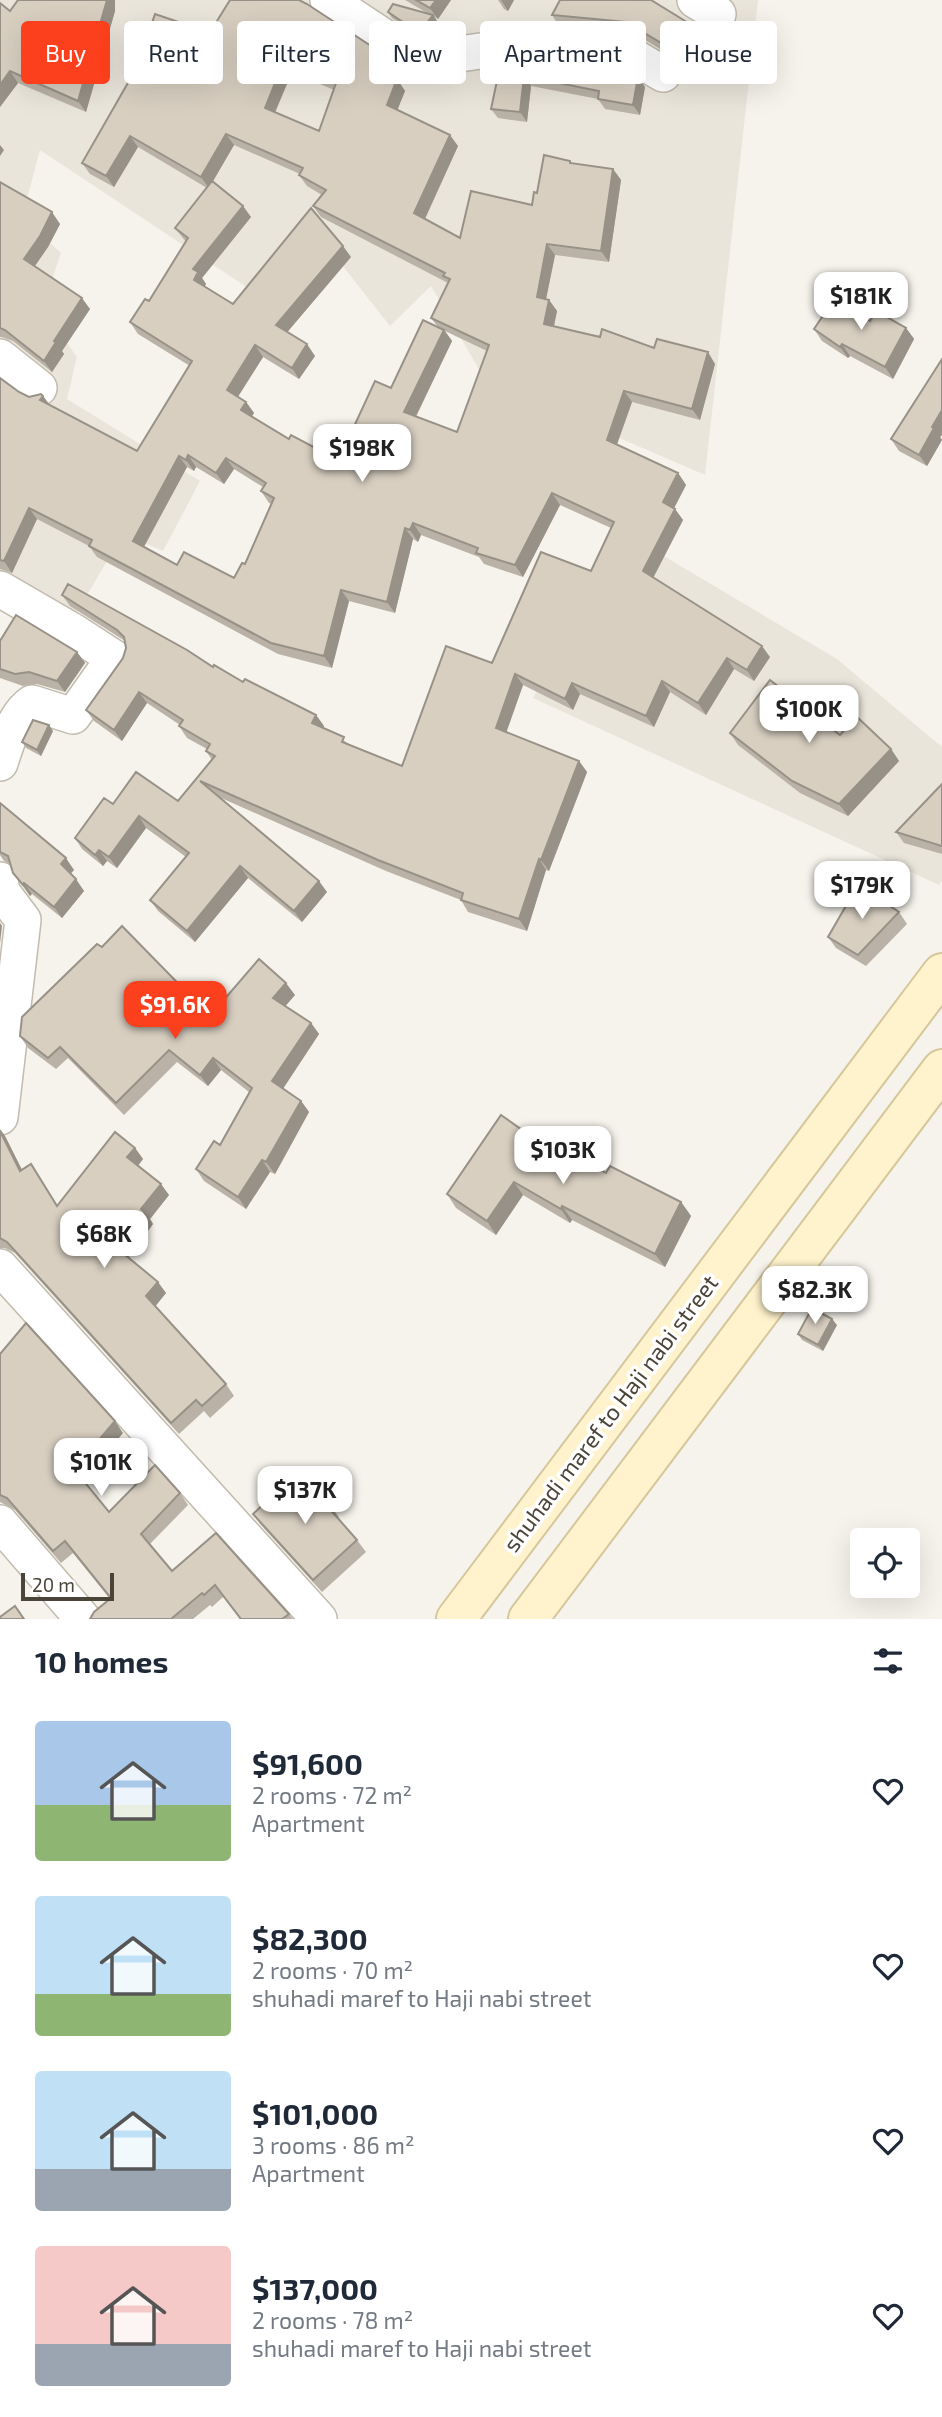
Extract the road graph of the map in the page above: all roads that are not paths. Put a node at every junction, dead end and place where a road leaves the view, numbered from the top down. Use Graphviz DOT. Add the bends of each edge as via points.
graph roads {
  1 [pos="328,0"];
  2 [pos="660,72"];
  3 [pos="0,357"];
  4 [pos="38,388"];
  5 [pos="0,589"];
  6 [pos="0,763"];
  7 [pos="0,880"];
  8 [pos="942,973"];
  9 [pos="942,1069"];
  10 [pos="0,1117"];
  11 [pos="0,1267"];
  12 [pos="0,1523"];
  13 [pos="83,1619"];
  14 [pos="319,1619"];
  15 [pos="456,1619"];
  16 [pos="528,1619"];
  1 -- 2 [label="street" via="419,60 528,44 624,51"];
  3 -- 4 [label="street"];
  5 -- 6 [label="street" via="114,658 73,716 32,703 25,708"];
  7 -- 10 [label="street" via="2,892 23,920"];
  8 -- 15 [label="main road, shuhadi maref to Haji nabi street"];
  9 -- 16 [label="main road"];
  11 -- 14 [label="street"];
  12 -- 13 [label="street"];
}
